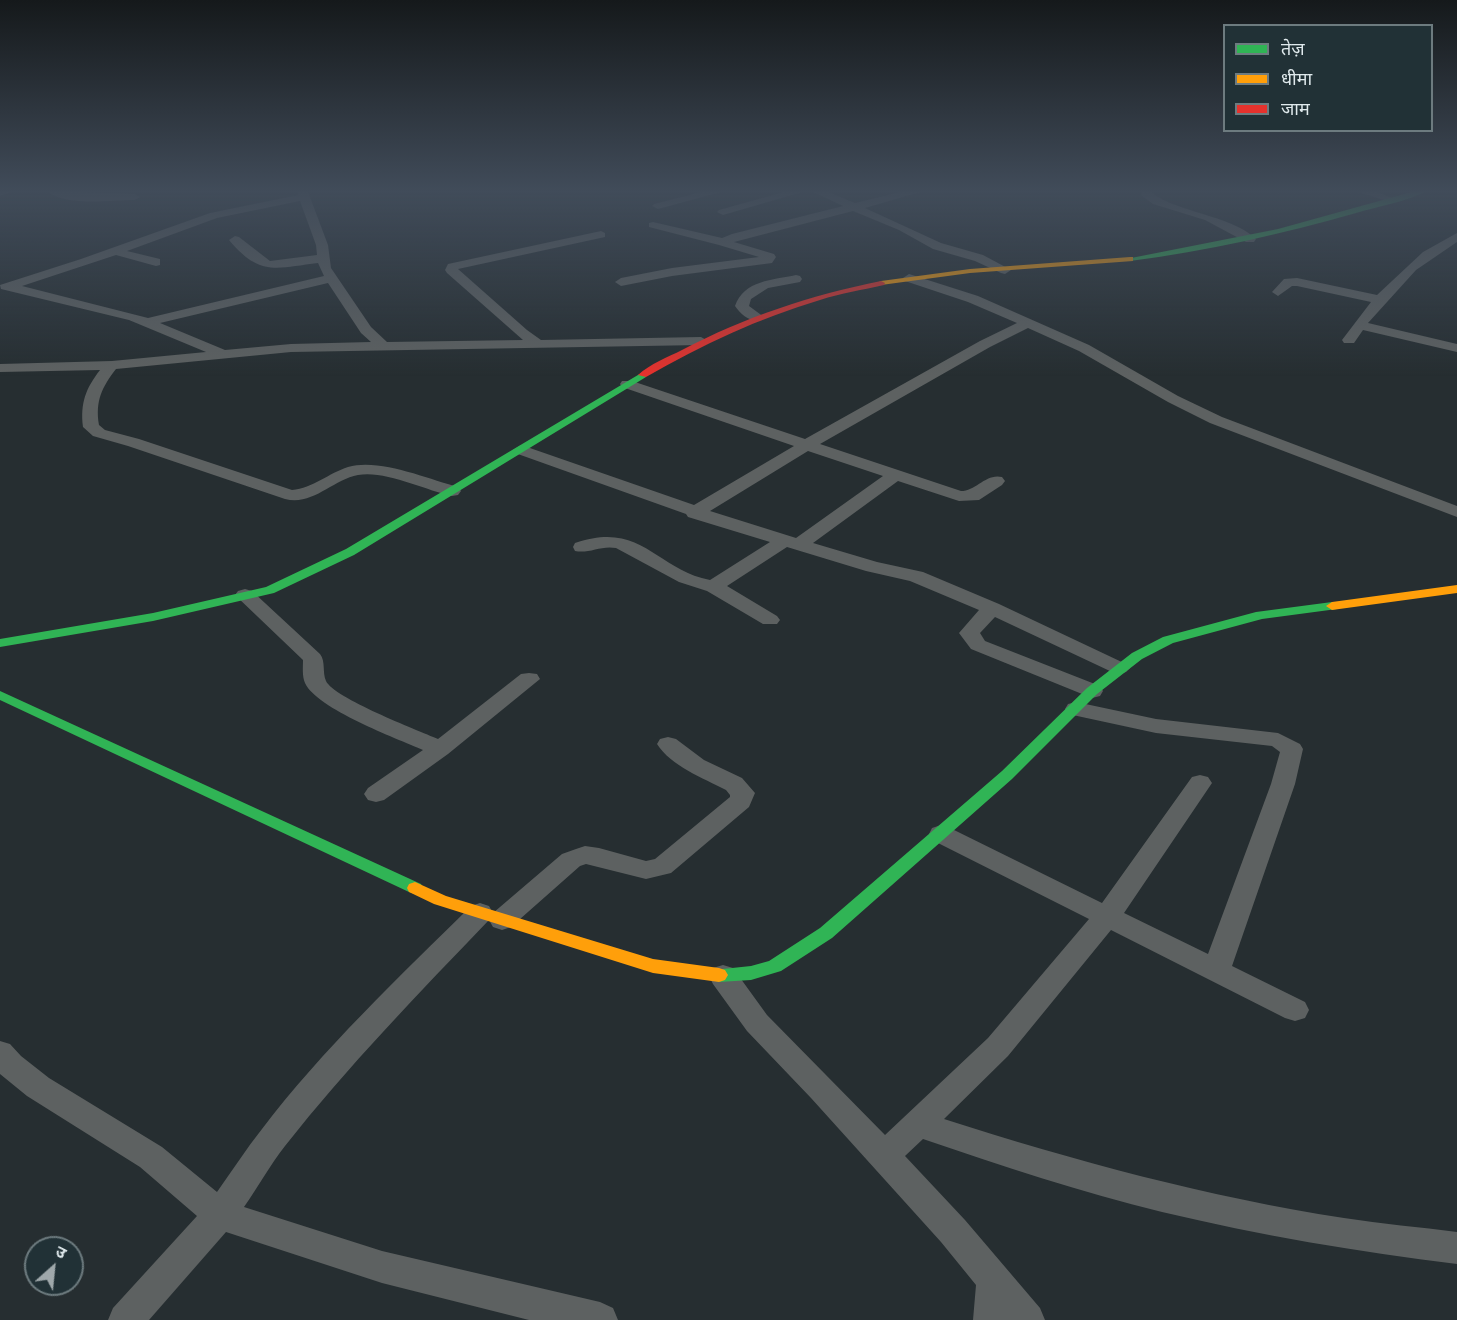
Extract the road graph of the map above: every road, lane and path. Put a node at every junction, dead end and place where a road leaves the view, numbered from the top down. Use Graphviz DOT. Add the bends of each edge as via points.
graph roads {
  1 [pos="110,253"];
  2 [pos="121,253"];
  3 [pos="250,253"];
  4 [pos="323,253"];
  5 [pos="519,253"];
  6 [pos="752,253"];
  7 [pos="960,253"];
  8 [pos="1176,253"];
  9 [pos="1431,253"];
  10 [pos="325,258"];
  11 [pos="156,262"];
  12 [pos="1005,270"];
  13 [pos="332,278"];
  14 [pos="909,278"];
  15 [pos="796,279"];
  16 [pos="621,282"];
  17 [pos="4,285"];
  18 [pos="1278,292"];
  19 [pos="1380,300"];
  20 [pos="757,317"];
  21 [pos="147,322"];
  22 [pos="1029,323"];
  23 [pos="1359,325"];
  24 [pos="1349,340"];
  25 [pos="701,341"];
  26 [pos="382,345"];
  27 [pos="540,345"];
  28 [pos="1457,348"];
  29 [pos="225,354"];
  30 [pos="112,365"];
  31 [pos="0,368"];
  32 [pos="627,384"];
  33 [pos="806,445"];
  34 [pos="521,450"];
  35 [pos="895,475"];
  36 [pos="996,481"];
  37 [pos="452,491"];
  38 [pos="1457,512"];
  39 [pos="694,513"];
  40 [pos="791,543"];
  41 [pos="582,547"];
  42 [pos="713,586"];
  43 [pos="1457,589"];
  44 [pos="245,595"];
  45 [pos="992,608"];
  46 [pos="770,620"];
  47 [pos="0,643"];
  48 [pos="1119,668"];
  49 [pos="529,679"];
  50 [pos="0,695"];
  51 [pos="1084,700"];
  52 [pos="668,744"];
  53 [pos="440,749"];
  54 [pos="1200,783"];
  55 [pos="376,794"];
  56 [pos="940,834"];
  57 [pos="491,916"];
  58 [pos="1106,918"];
  59 [pos="1215,971"];
  60 [pos="723,976"];
  61 [pos="1295,1010"];
  62 [pos="0,1053"];
  63 [pos="917,1124"];
  64 [pos="884,1156"];
  65 [pos="220,1215"];
  66 [pos="1457,1248"];
  67 [pos="994,1281"];
  68 [pos="126,1320"];
  69 [pos="600,1320"];
  70 [pos="991,1320"];
  71 [pos="1027,1320"];
  1 -- 17 [label="street"];
  2 -- 11 [label="street"];
  3 -- 10 [label="street" via="268,265"];
  4 -- 10 [label="street"];
  5 -- 27 [label="street" via="451,270"];
  6 -- 16 [label="street" via="770,259"];
  7 -- 12 [label="street"];
  8 -- 12 [label="main road"];
  9 -- 19 [label="street"];
  10 -- 13 [label="street" via="325,268"];
  12 -- 14 [label="main road"];
  13 -- 21 [label="street"];
  13 -- 26 [label="street" via="366,330"];
  14 -- 20 [label="main road" via="846,290"];
  14 -- 22 [label="street"];
  15 -- 20 [label="street" via="747,294 742,306"];
  17 -- 21 [label="street"];
  18 -- 19 [label="street" via="1288,282 1297,282"];
  19 -- 23 [label="street"];
  20 -- 25 [label="main road"];
  21 -- 29 [label="street"];
  22 -- 33 [label="street"];
  22 -- 38 [label="street" via="1112,362 1216,420"];
  23 -- 24 [label="street"];
  23 -- 28 [label="street"];
  25 -- 27 [label="street"];
  25 -- 32 [label="main road"];
  26 -- 27 [label="street"];
  26 -- 29 [label="street"];
  29 -- 30 [label="street"];
  30 -- 31 [label="street"];
  30 -- 37 [label="street" via="89,399 91,427 99,433 291,495 307,493 364,469"];
  32 -- 33 [label="street"];
  32 -- 34 [label="main road"];
  33 -- 35 [label="street"];
  33 -- 39 [label="street"];
  34 -- 37 [label="main road"];
  34 -- 39 [label="street"];
  35 -- 36 [label="street" via="965,497"];
  35 -- 40 [label="street"];
  37 -- 44 [label="main road" via="350,552 270,590"];
  39 -- 40 [label="street"];
  40 -- 42 [label="street"];
  40 -- 45 [label="street" via="916,576"];
  41 -- 42 [label="street" via="597,542 616,543 687,580"];
  42 -- 46 [label="street"];
  43 -- 48 [label="main road" via="1261,615 1168,640"];
  44 -- 47 [label="main road" via="153,617"];
  44 -- 53 [label="street" via="314,658 317,687 347,707"];
  45 -- 48 [label="street"];
  45 -- 51 [label="street" via="969,633 978,645"];
  48 -- 51 [label="main road"];
  49 -- 53 [label="street"];
  50 -- 57 [label="main road" via="440,900"];
  51 -- 56 [label="main road"];
  51 -- 59 [label="street" via="1156,726 1266,738 1292,749"];
  52 -- 57 [label="street" via="696,765 734,784 743,793 740,801 663,867 646,870 585,855 571,860"];
  53 -- 55 [label="street"];
  54 -- 58 [label="street"];
  56 -- 58 [label="street"];
  56 -- 60 [label="main road" via="826,933 775,966"];
  57 -- 60 [label="main road" via="653,966"];
  57 -- 65 [label="street" via="408,986 321,1081 273,1138"];
  58 -- 59 [label="street"];
  58 -- 63 [label="street" via="998,1047"];
  59 -- 61 [label="street"];
  60 -- 64 [label="street" via="757,1023"];
  62 -- 65 [label="street" via="38,1087 151,1157"];
  63 -- 64 [label="street"];
  63 -- 66 [label="street" via="1046,1166 1162,1197 1344,1233"];
  64 -- 67 [label="street"];
  65 -- 68 [label="street"];
  65 -- 69 [label="street" via="382,1267"];
  67 -- 70 [label="street"];
  67 -- 71 [label="street"];
}
